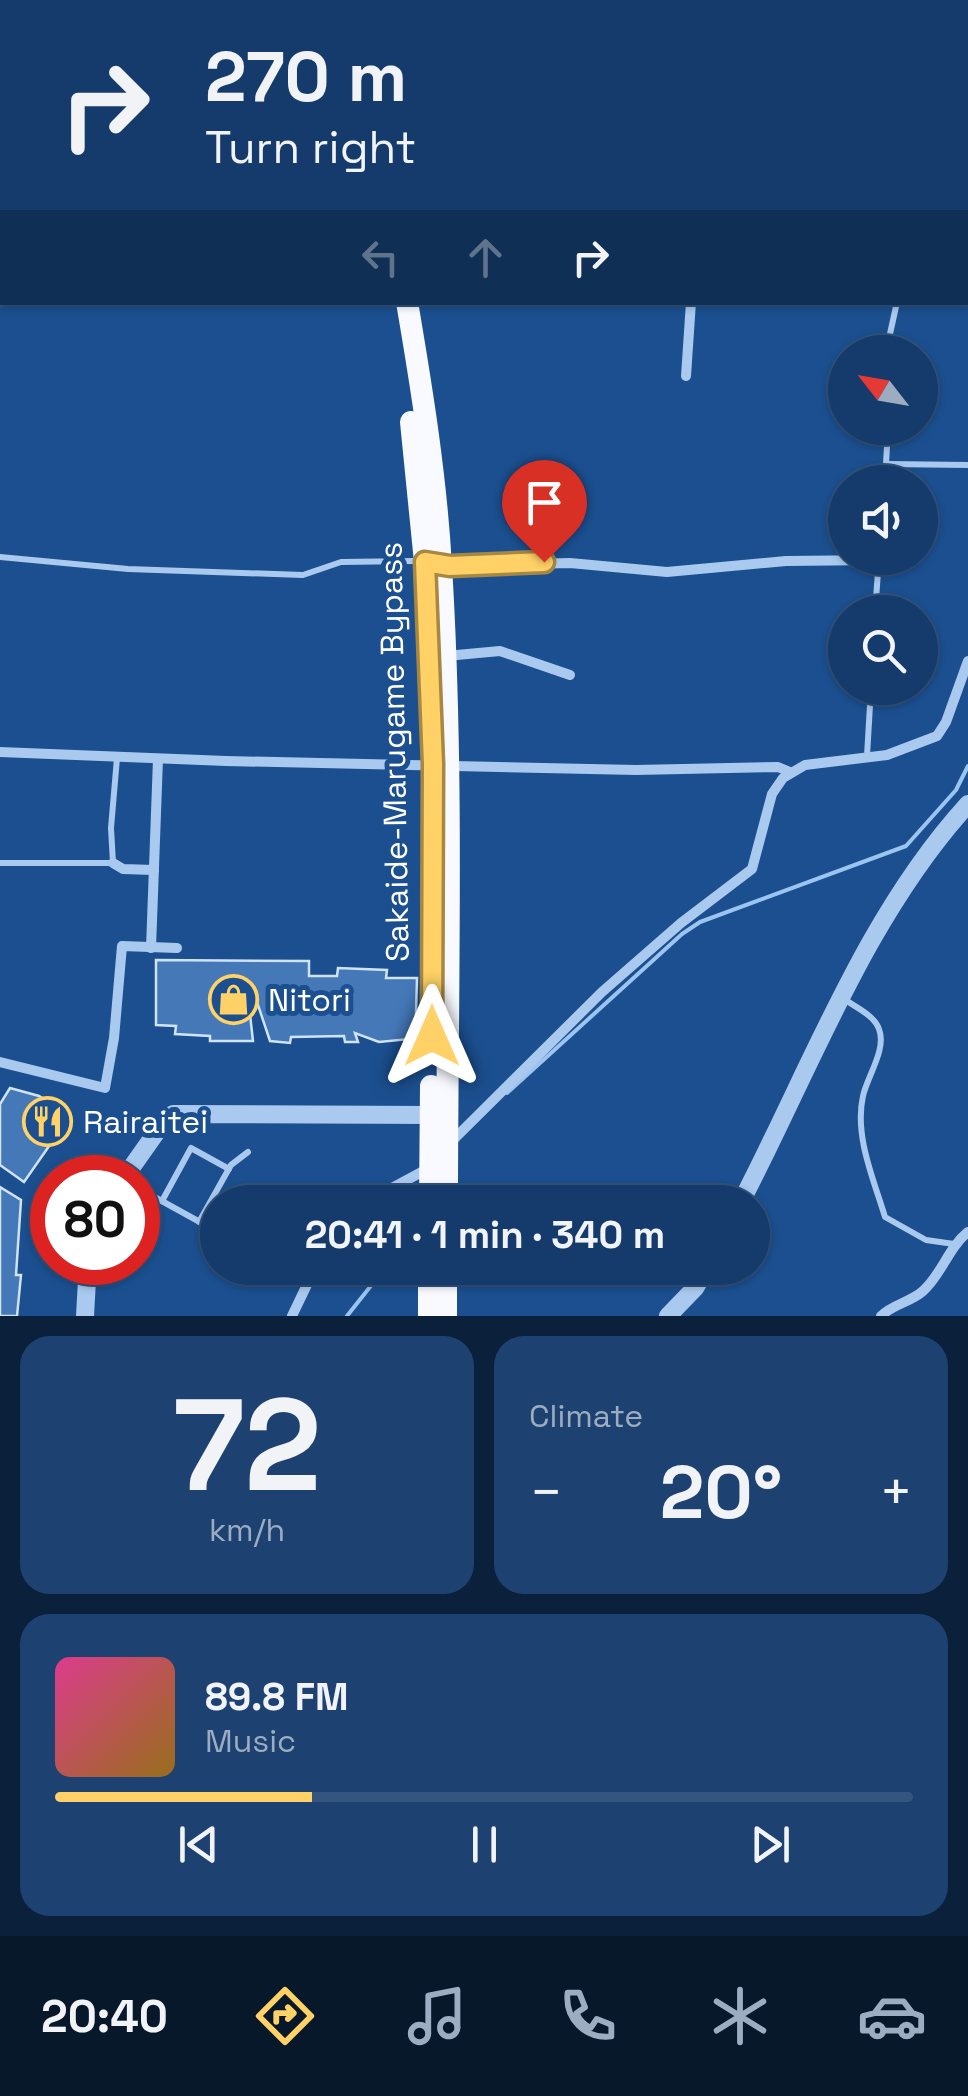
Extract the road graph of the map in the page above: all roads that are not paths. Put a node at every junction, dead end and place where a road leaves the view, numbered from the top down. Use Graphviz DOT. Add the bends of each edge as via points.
graph roads {
  1 [pos="392,305"];
  2 [pos="409,305"];
  3 [pos="691,305"];
  4 [pos="895,305"];
  5 [pos="889,335"];
  6 [pos="686,376"];
  7 [pos="888,445"];
  8 [pos="887,464"];
  9 [pos="968,465"];
  10 [pos="0,557"];
  11 [pos="828,561"];
  12 [pos="427,562"];
  13 [pos="445,656"];
  14 [pos="968,661"];
  15 [pos="570,675"];
  16 [pos="870,705"];
  17 [pos="0,752"];
  18 [pos="867,756"];
  19 [pos="117,758"];
  20 [pos="158,760"];
  21 [pos="440,764"];
  22 [pos="790,772"];
  23 [pos="968,804"];
  24 [pos="113,863"];
  25 [pos="0,864"];
  26 [pos="154,870"];
  27 [pos="151,948"];
  28 [pos="177,948"];
  29 [pos="843,998"];
  30 [pos="0,1062"];
  31 [pos="431,1114"];
  32 [pos="447,1147"];
  33 [pos="248,1152"];
  34 [pos="147,1155"];
  35 [pos="431,1167"];
  36 [pos="228,1169"];
  37 [pos="398,1185"];
  38 [pos="430,1185"];
  39 [pos="446,1185"];
  40 [pos="750,1185"];
  41 [pos="162,1201"];
  42 [pos="199,1222"];
  43 [pos="968,1232"];
  44 [pos="955,1244"];
  45 [pos="87,1285"];
  46 [pos="307,1285"];
  47 [pos="429,1285"];
  48 [pos="446,1285"];
  49 [pos="696,1285"];
  50 [pos="85,1316"];
  51 [pos="292,1316"];
  52 [pos="429,1316"];
  53 [pos="446,1316"];
  54 [pos="668,1316"];
  55 [pos="881,1316"];
  1 -- 12 [label="highway, Sakaide-Marugame Bypass"];
  2 -- 12 [label="highway, Sakaide-Marugame Bypass" via="424,396"];
  3 -- 6 [label="street"];
  4 -- 5 [label="lane"];
  7 -- 8 [label="lane"];
  8 -- 9 [label="lane"];
  10 -- 12 [label="lane" via="304,575 341,562"];
  11 -- 12 [label="street" via="667,572"];
  12 -- 13 [label="highway, Sakaide-Marugame Bypass"];
  12 -- 21 [label="highway, Sakaide-Marugame Bypass"];
  13 -- 15 [label="street" via="500,651"];
  13 -- 21 [label="highway, Sakaide-Marugame Bypass"];
  14 -- 18 [label="street" via="942,731 902,750"];
  16 -- 18 [label="lane"];
  17 -- 19 [label="street"];
  18 -- 22 [label="street"];
  19 -- 20 [label="street"];
  19 -- 24 [label="lane"];
  20 -- 21 [label="street"];
  20 -- 26 [label="street"];
  21 -- 22 [label="street"];
  21 -- 31 [label="highway, Sakaide-Marugame Bypass"];
  21 -- 32 [label="highway, Sakaide-Marugame Bypass"];
  22 -- 32 [label="street" via="772,794 752,869 602,992"];
  23 -- 29 [label="street" via="922,859"];
  24 -- 25 [label="lane"];
  24 -- 26 [label="street"];
  26 -- 27 [label="street"];
  27 -- 28 [label="street"];
  27 -- 30 [label="street" via="122,946 105,1088"];
  29 -- 40 [label="street"];
  29 -- 44 [label="lane" via="879,1029 860,1114 885,1218 926,1240"];
  31 -- 34 [label="street" via="173,1114"];
  31 -- 35 [label="highway, Sakaide-Marugame Bypass"];
  32 -- 35 [label="street"];
  32 -- 39 [label="highway, Sakaide-Marugame Bypass"];
  33 -- 36 [label="lane"];
  35 -- 37 [label="street"];
  35 -- 38 [label="highway, Sakaide-Marugame Bypass"];
  36 -- 41 [label="lane" via="191,1148"];
  36 -- 42 [label="lane"];
  41 -- 42 [label="lane"];
  43 -- 44 [label="street"];
  44 -- 55 [label="street" via="920,1294"];
  45 -- 50 [label="street"];
  46 -- 51 [label="street"];
  47 -- 52 [label="highway"];
  48 -- 53 [label="highway"];
  49 -- 54 [label="street"];
}
